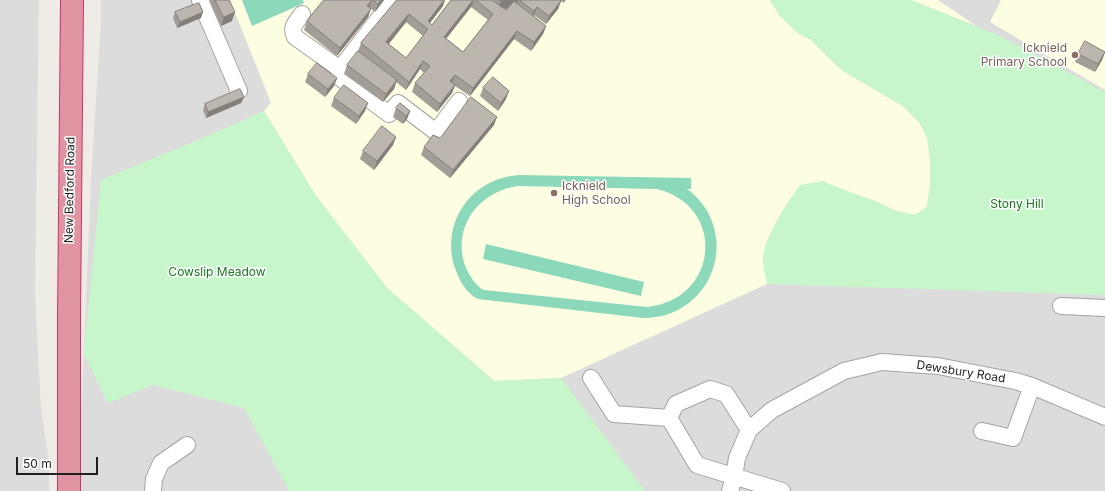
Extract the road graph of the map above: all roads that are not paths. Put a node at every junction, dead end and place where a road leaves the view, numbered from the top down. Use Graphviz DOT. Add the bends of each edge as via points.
graph roads {
  1 [pos="72,0"];
  2 [pos="200,0"];
  3 [pos="393,0"];
  4 [pos="302,14"];
  5 [pos="340,69"];
  6 [pos="239,91"];
  7 [pos="459,101"];
  8 [pos="1061,306"];
  9 [pos="1105,308"];
  10 [pos="591,378"];
  11 [pos="1032,386"];
  12 [pos="1105,417"];
  13 [pos="669,418"];
  14 [pos="749,430"];
  15 [pos="982,431"];
  16 [pos="186,445"];
  17 [pos="732,484"];
  18 [pos="69,491"];
  19 [pos="153,491"];
  20 [pos="782,491"];
  1 -- 18 [label="highway, New Bedford Road"];
  2 -- 6 [label="street"];
  3 -- 5 [label="street"];
  4 -- 5 [label="street" via="292,30 295,37"];
  5 -- 7 [label="street" via="339,77 390,114 398,103 436,132"];
  8 -- 9 [label="street"];
  10 -- 13 [label="street" via="614,414"];
  11 -- 12 [label="street, Dewsbury Road"];
  11 -- 14 [label="street, Dewsbury Road" via="938,366 882,362 844,371 772,410"];
  11 -- 15 [label="street" via="1014,438"];
  13 -- 14 [label="street" via="676,404 710,389 726,394"];
  13 -- 17 [label="street" via="697,466"];
  14 -- 17 [label="street, Dewsbury Road" via="737,458"];
  16 -- 19 [label="street" via="161,463 154,479"];
  17 -- 20 [label="street"];
}
